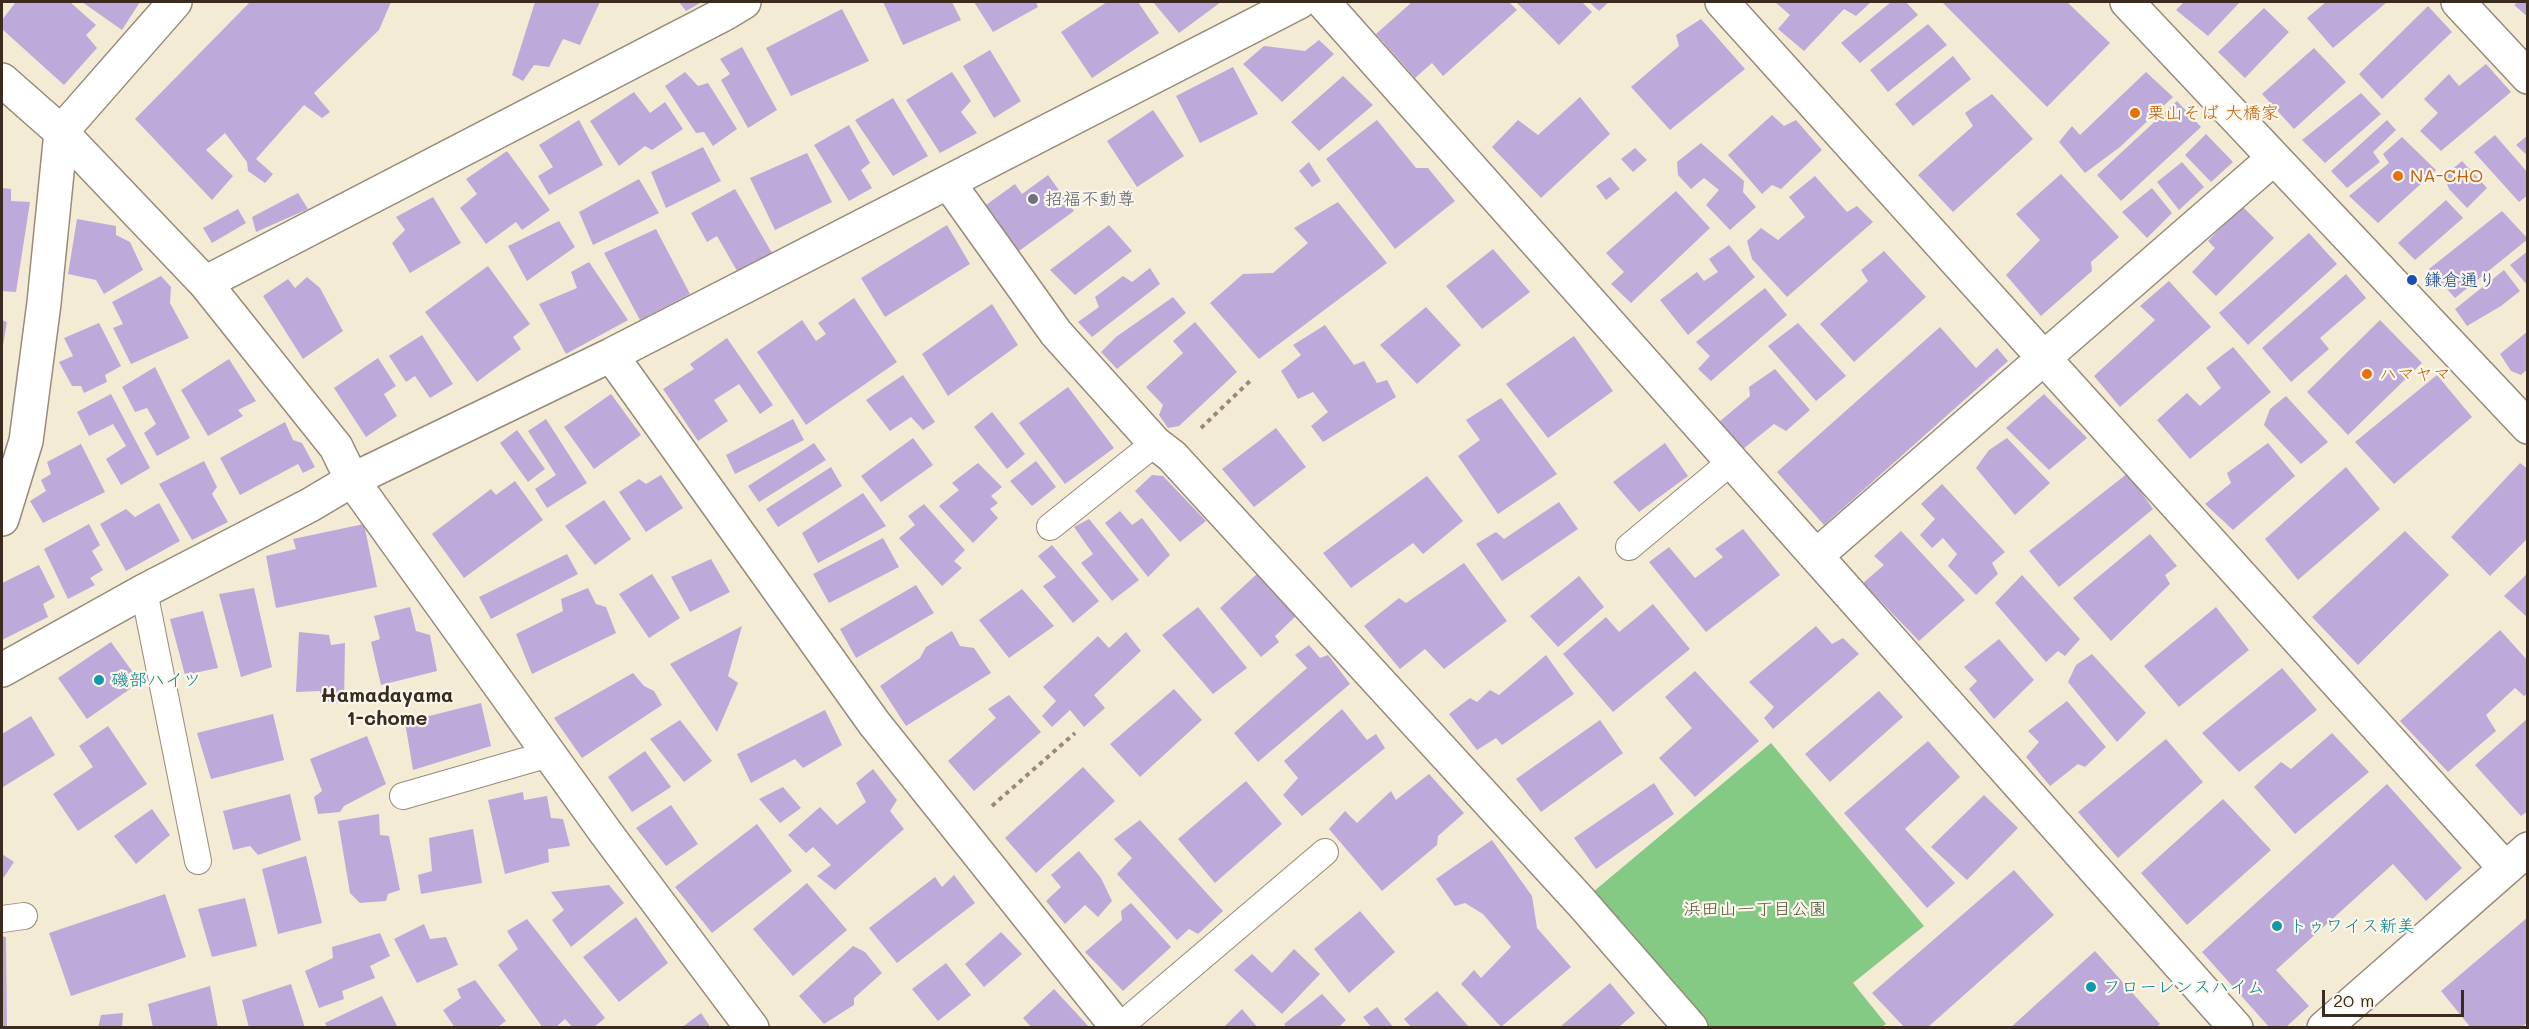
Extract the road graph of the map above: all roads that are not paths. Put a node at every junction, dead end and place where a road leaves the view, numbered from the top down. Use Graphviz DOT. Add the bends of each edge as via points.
graph roads {
  1 [pos="175,2"];
  2 [pos="744,2"];
  3 [pos="1323,2"];
  4 [pos="1722,2"];
  5 [pos="2127,2"];
  6 [pos="2458,2"];
  7 [pos="1285,5"];
  8 [pos="2528,77"];
  9 [pos="2,80"];
  10 [pos="61,132"];
  11 [pos="2274,158"];
  12 [pos="948,182"];
  13 [pos="205,283"];
  14 [pos="611,355"];
  15 [pos="2044,359"];
  16 [pos="2528,427"];
  17 [pos="1164,450"];
  18 [pos="1732,461"];
  19 [pos="352,480"];
  20 [pos="2,519"];
  21 [pos="1050,527"];
  22 [pos="1629,547"];
  23 [pos="1816,556"];
  24 [pos="144,591"];
  25 [pos="2,670"];
  26 [pos="549,754"];
  27 [pos="403,796"];
  28 [pos="1325,852"];
  29 [pos="2521,855"];
  30 [pos="198,861"];
  31 [pos="752,1028"];
  32 [pos="1118,1028"];
  33 [pos="1691,1028"];
  34 [pos="2236,1028"];
  35 [pos="2324,1028"];
  1 -- 10 [label="street"];
  2 -- 13 [label="street"];
  3 -- 18 [label="street"];
  4 -- 15 [label="street"];
  5 -- 11 [label="street"];
  6 -- 8 [label="street"];
  7 -- 12 [label="street"];
  9 -- 10 [label="street"];
  10 -- 13 [label="street"];
  10 -- 20 [label="street" via="26,441"];
  11 -- 15 [label="street"];
  11 -- 16 [label="street"];
  12 -- 14 [label="street"];
  12 -- 17 [label="street" via="1056,333"];
  13 -- 19 [label="street" via="336,447"];
  14 -- 19 [label="street"];
  14 -- 32 [label="street" via="874,723"];
  15 -- 23 [label="street"];
  15 -- 29 [label="street"];
  17 -- 21 [label="lane"];
  17 -- 33 [label="street" via="1573,893"];
  18 -- 22 [label="lane"];
  18 -- 23 [label="street"];
  19 -- 24 [label="street"];
  19 -- 26 [label="street"];
  23 -- 34 [label="street"];
  24 -- 25 [label="street"];
  24 -- 30 [label="lane"];
  26 -- 27 [label="lane"];
  26 -- 31 [label="street"];
  28 -- 32 [label="lane"];
  29 -- 35 [label="street"];
}
